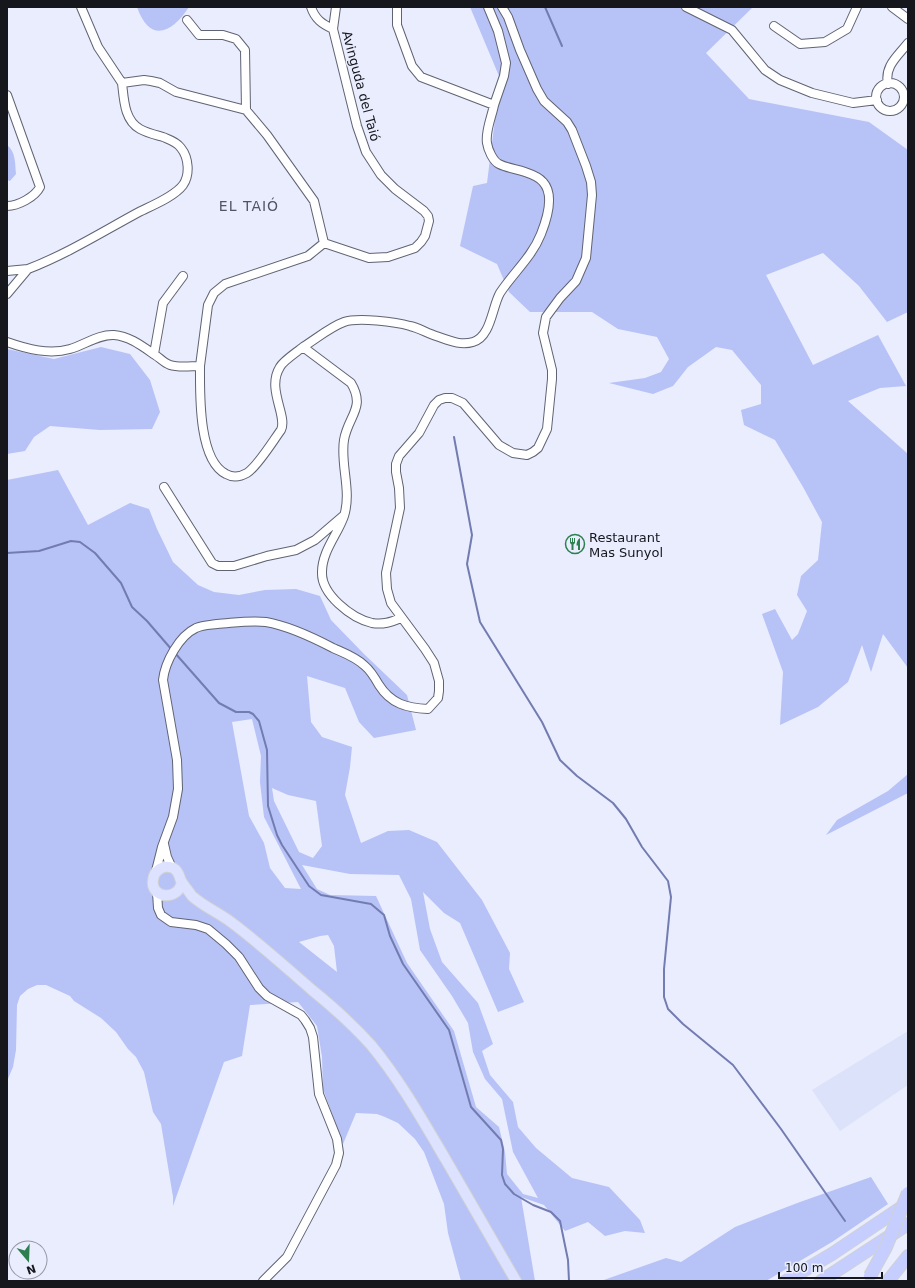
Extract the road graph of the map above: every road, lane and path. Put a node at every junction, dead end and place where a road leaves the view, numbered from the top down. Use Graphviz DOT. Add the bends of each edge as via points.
graph roads {
  1 [pos="81,7"];
  2 [pos="311,7"];
  3 [pos="336,7"];
  4 [pos="397,7"];
  5 [pos="488,7"];
  6 [pos="502,7"];
  7 [pos="686,7"];
  8 [pos="857,7"];
  9 [pos="892,7"];
  10 [pos="908,19"];
  11 [pos="187,20"];
  12 [pos="774,26"];
  13 [pos="333,29"];
  14 [pos="908,43"];
  15 [pos="122,83"];
  16 [pos="888,84"];
  17 [pos="905,87"];
  18 [pos="7,95"];
  19 [pos="877,100"];
  20 [pos="494,105"];
  21 [pos="246,110"];
  22 [pos="7,206"];
  23 [pos="324,243"];
  24 [pos="28,269"];
  25 [pos="7,271"];
  26 [pos="183,276"];
  27 [pos="7,294"];
  28 [pos="7,342"];
  29 [pos="303,347"];
  30 [pos="154,354"];
  31 [pos="200,366"];
  32 [pos="164,487"];
  33 [pos="345,514"];
  34 [pos="401,618"];
  35 [pos="164,841"];
  36 [pos="172,868"];
  37 [pos="156,871"];
  38 [pos="182,882"];
  39 [pos="157,892"];
  40 [pos="172,895"];
  41 [pos="196,899"];
  42 [pos="164,917"];
  43 [pos="908,1193"];
  44 [pos="908,1203"];
  45 [pos="908,1224"];
  46 [pos="908,1256"];
  47 [pos="868,1279"];
  48 [pos="263,1281"];
  49 [pos="516,1281"];
  50 [pos="786,1281"];
  51 [pos="821,1281"];
  52 [pos="888,1281"];
  1 -- 15 [label="street" via="98,47"];
  2 -- 13 [label="street" via="321,23"];
  3 -- 13 [label="street, Avinguda del Taió"];
  4 -- 20 [label="street" via="397,25 412,66 421,77"];
  5 -- 20 [label="street" via="498,31 506,63"];
  6 -- 34 [label="street" via="537,89 544,101 572,130 592,182 586,258 576,281 546,317 543,333 552,379 547,429 538,448 526,455 513,453 499,445 463,403 445,398 434,405 419,432 399,456 396,472 400,508 386,573 391,603"];
  7 -- 19 [label="street" via="732,30 765,70 780,80 812,93 853,103"];
  8 -- 12 [label="street" via="847,29 825,42 800,44"];
  9 -- 10 [label="street"];
  11 -- 21 [label="street" via="199,35 223,35 236,39 245,50"];
  13 -- 23 [label="street, Avinguda del Taió" via="366,152 381,175 424,211 429,221 426,236 415,248 388,257 369,258"];
  14 -- 16 [label="street" via="889,67 886,76"];
  15 -- 21 [label="street" via="151,81 176,92"];
  15 -- 24 [label="street" via="126,112 132,122 141,129 173,141 186,155 188,165 183,185 159,202 74,249"];
  16 -- 17 [label="street"];
  16 -- 19 [label="street" via="879,89"];
  17 -- 19 [label="street" via="904,101 896,110 884,110"];
  18 -- 22 [label="street" via="40,187 32,196"];
  20 -- 29 [label="street" via="487,134 487,144 492,156 498,163 529,173 543,181 549,196 541,234 528,258 509,279 499,296 486,332 475,342 465,344 455,343 411,326 353,320 344,321"];
  21 -- 23 [label="street" via="314,201"];
  23 -- 31 [label="street" via="308,256 225,284 214,292 208,305"];
  24 -- 25 [label="street"];
  24 -- 27 [label="street"];
  26 -- 30 [label="street" via="163,303"];
  28 -- 30 [label="street" via="54,353 112,335 125,337"];
  29 -- 31 [label="street" via="280,367 276,378 276,398 282,426 264,454 247,473 240,476 231,477 217,468 207,446 202,426"];
  29 -- 33 [label="street" via="351,383 358,400 344,441"];
  30 -- 31 [label="street" via="174,366"];
  32 -- 33 [label="street" via="212,563 218,566 234,566 296,550 315,540"];
  33 -- 34 [label="street" via="322,564 322,582 338,605 361,619 387,623"];
  34 -- 35 [label="street" via="434,663 439,681 438,698 428,709 402,705 388,697 372,673 351,656 288,628 264,622 235,622 197,628 182,638 169,659 163,680 178,772 176,806"];
  35 -- 36 [label="street"];
  35 -- 37 [label="street"];
  36 -- 37 [label="main road" via="164,867"];
  36 -- 38 [label="main road" via="179,873"];
  37 -- 39 [label="main road" via="152,880"];
  38 -- 40 [label="main road" via="180,888"];
  38 -- 41 [label="main road"];
  39 -- 40 [label="main road"];
  39 -- 42 [label="street" via="159,912"];
  40 -- 41 [label="main road"];
  40 -- 42 [label="street" via="164,902"];
  41 -- 49 [label="main road" via="231,922 292,972 372,1046 416,1110"];
  42 -- 48 [label="street" via="172,922 208,929 239,957 267,996 301,1015 313,1037 319,1094 337,1139 336,1164 287,1257"];
  43 -- 47 [label="highway, bridge" via="886,1247"];
  44 -- 50 [label="highway" via="832,1254"];
  45 -- 51 [label="highway"];
  46 -- 52 [label="highway"];
}
